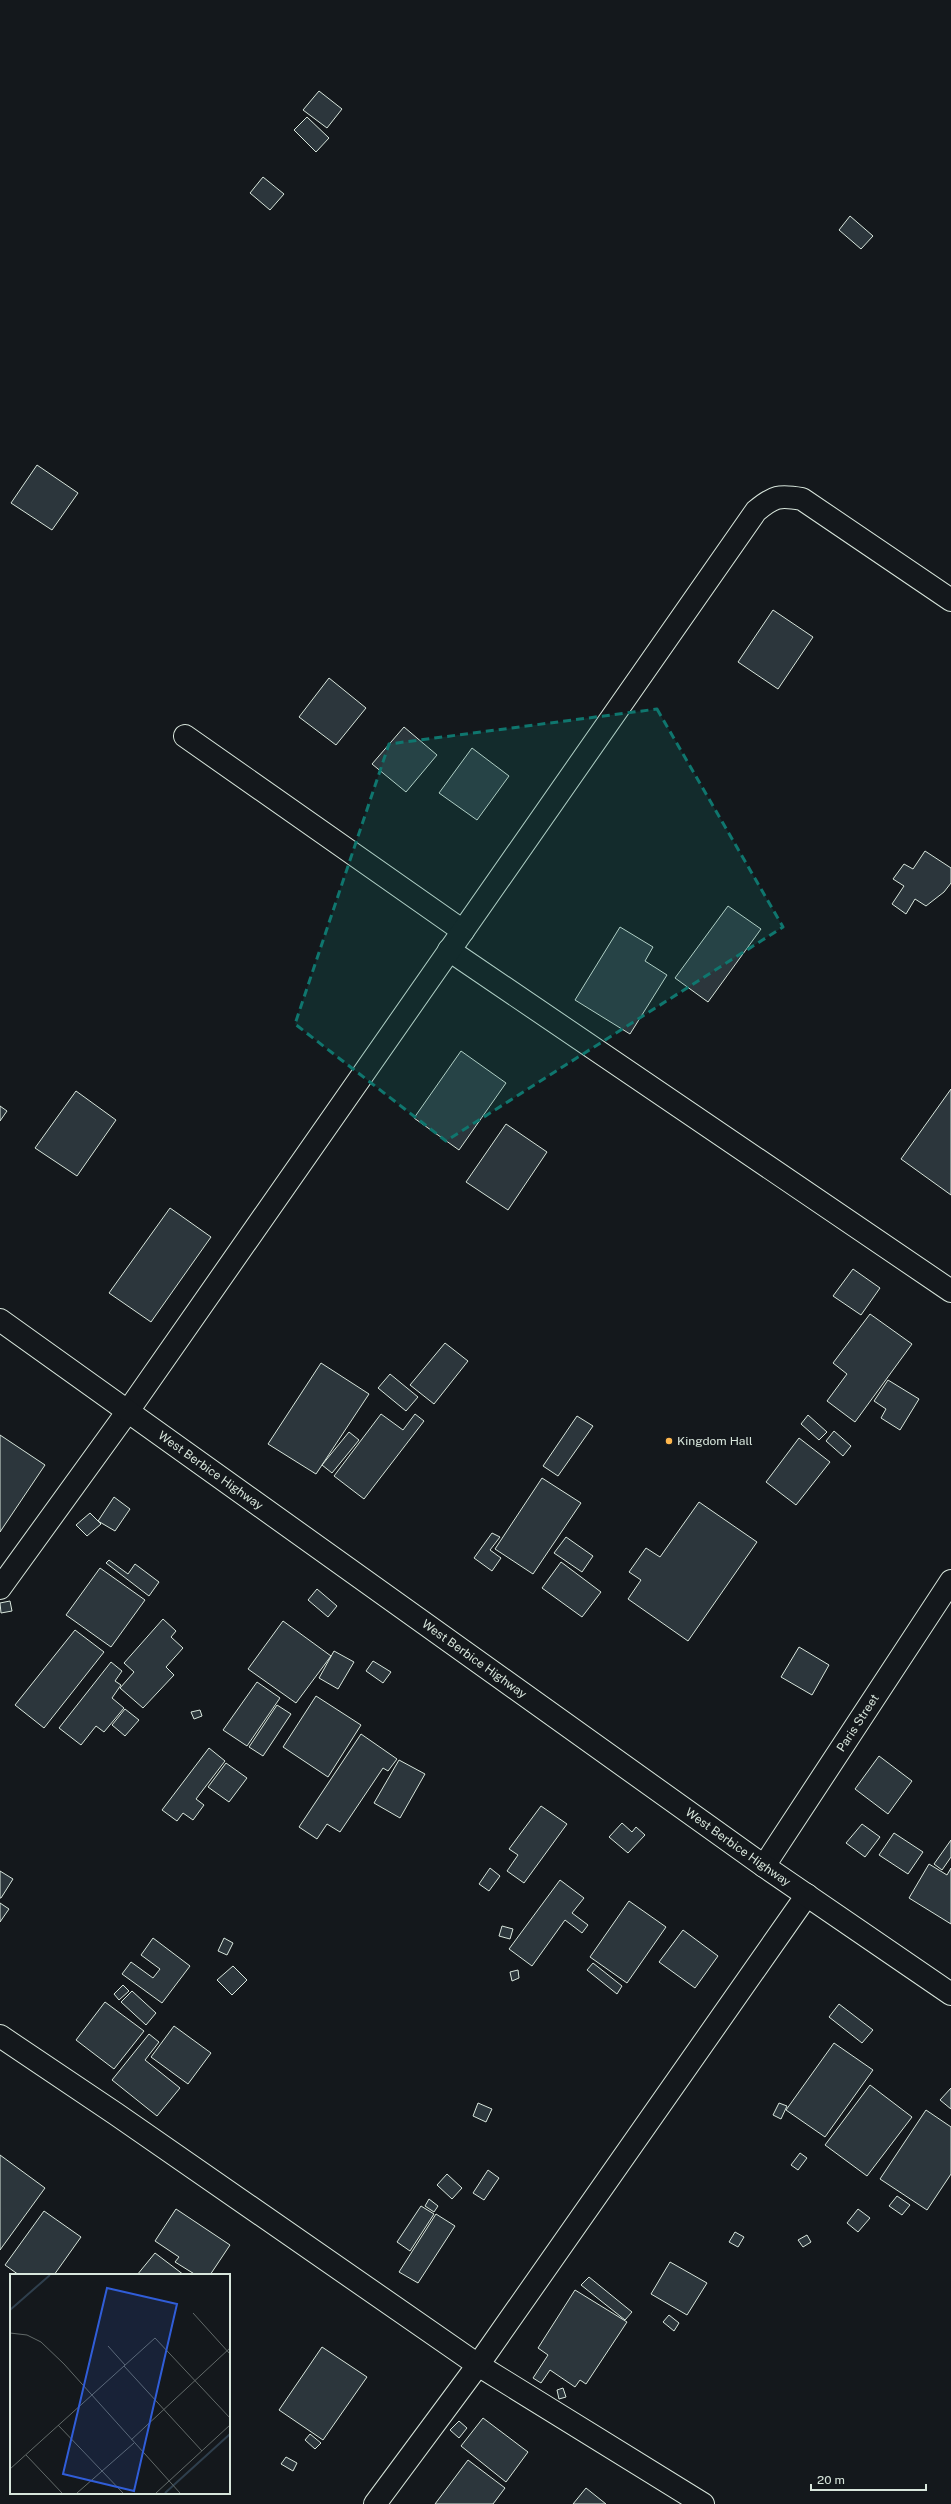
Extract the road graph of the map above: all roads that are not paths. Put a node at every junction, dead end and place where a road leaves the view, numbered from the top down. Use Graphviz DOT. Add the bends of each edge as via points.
graph roads {
  1 [pos="951,600"];
  2 [pos="185,736"];
  3 [pos="463,931"];
  4 [pos="449,950"];
  5 [pos="951,1291"];
  6 [pos="0,1320"];
  7 [pos="128,1411"];
  8 [pos="951,1581"];
  9 [pos="0,1588"];
  10 [pos="764,1866"];
  11 [pos="807,1895"];
  12 [pos="951,1994"];
  13 [pos="0,2036"];
  14 [pos="478,2366"];
  15 [pos="375,2504"];
  16 [pos="704,2504"];
  1 -- 3 [label="street" via="802,499 784,496 771,499 756,511"];
  2 -- 3 [label="street"];
  3 -- 4 [label="street"];
  4 -- 5 [label="street"];
  4 -- 7 [label="street"];
  6 -- 7 [label="street, West Berbice Highway"];
  7 -- 9 [label="street"];
  7 -- 10 [label="street, West Berbice Highway"];
  8 -- 10 [label="street, Paris Street"];
  10 -- 11 [label="street, West Berbice Highway"];
  11 -- 12 [label="street, West Berbice Highway"];
  11 -- 14 [label="street"];
  13 -- 14 [label="street"];
  14 -- 15 [label="street"];
  14 -- 16 [label="street"];
}
